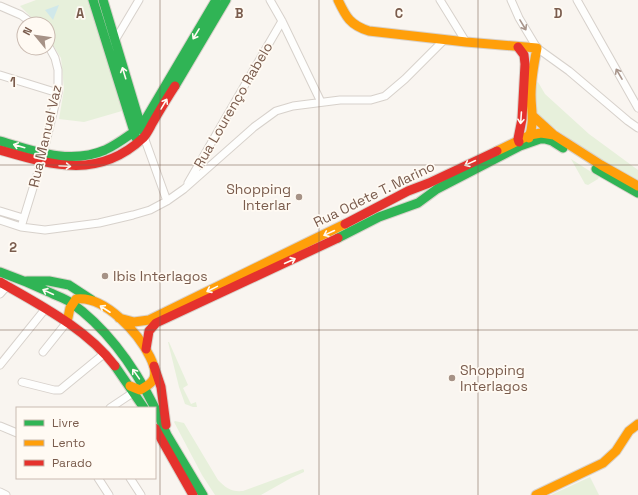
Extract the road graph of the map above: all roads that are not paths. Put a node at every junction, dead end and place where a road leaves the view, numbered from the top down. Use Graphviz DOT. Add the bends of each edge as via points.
graph roads {
  1 [pos="93,0"];
  2 [pos="103,0"];
  3 [pos="139,0"];
  4 [pos="216,0"];
  5 [pos="226,0"];
  6 [pos="270,0"];
  7 [pos="338,0"];
  8 [pos="440,0"];
  9 [pos="511,0"];
  10 [pos="577,0"];
  11 [pos="0,6"];
  12 [pos="22,16"];
  13 [pos="282,21"];
  14 [pos="444,40"];
  15 [pos="114,41"];
  16 [pos="466,42"];
  17 [pos="518,47"];
  18 [pos="537,48"];
  19 [pos="108,50"];
  20 [pos="54,56"];
  21 [pos="0,75"];
  22 [pos="58,93"];
  23 [pos="527,96"];
  24 [pos="321,102"];
  25 [pos="638,108"];
  26 [pos="533,116"];
  27 [pos="638,128"];
  28 [pos="138,130"];
  29 [pos="554,135"];
  30 [pos="140,140"];
  31 [pos="0,141"];
  32 [pos="524,141"];
  33 [pos="0,150"];
  34 [pos="205,154"];
  35 [pos="42,158"];
  36 [pos="216,161"];
  37 [pos="638,186"];
  38 [pos="184,189"];
  39 [pos="407,192"];
  40 [pos="638,193"];
  41 [pos="392,200"];
  42 [pos="167,201"];
  43 [pos="418,203"];
  44 [pos="409,207"];
  45 [pos="0,211"];
  46 [pos="398,211"];
  47 [pos="23,218"];
  48 [pos="0,220"];
  49 [pos="22,227"];
  50 [pos="0,272"];
  51 [pos="24,281"];
  52 [pos="4,284"];
  53 [pos="0,294"];
  54 [pos="92,300"];
  55 [pos="72,304"];
  56 [pos="46,308"];
  57 [pos="118,318"];
  58 [pos="67,322"];
  59 [pos="146,349"];
  60 [pos="43,352"];
  61 [pos="105,352"];
  62 [pos="0,364"];
  63 [pos="154,366"];
  64 [pos="22,382"];
  65 [pos="145,387"];
  66 [pos="132,389"];
  67 [pos="111,407"];
  68 [pos="143,407"];
  69 [pos="155,407"];
  70 [pos="156,410"];
  71 [pos="638,424"];
  72 [pos="0,426"];
  73 [pos="156,430"];
  74 [pos="16,433"];
  75 [pos="167,434"];
  76 [pos="99,479"];
  77 [pos="131,479"];
  78 [pos="0,492"];
  79 [pos="6,495"];
  80 [pos="109,495"];
  81 [pos="141,495"];
  82 [pos="193,495"];
  83 [pos="203,495"];
  84 [pos="536,495"];
  1 -- 19 [label="street"];
  2 -- 15 [label="street"];
  3 -- 15 [label="street"];
  4 -- 28 [label="street, one-way"];
  30 -- 5 [label="street, one-way"];
  6 -- 13 [label="street"];
  7 -- 14 [label="street" via="349,22 360,29"];
  8 -- 16 [label="street"];
  9 -- 18 [label="street, one-way"];
  25 -- 10 [label="street, one-way"];
  11 -- 12 [label="street"];
  13 -- 24 [label="street"];
  13 -- 34 [label="street, Rua Lourenço Rabelo"];
  14 -- 16 [label="street"];
  14 -- 24 [label="street" via="385,96 371,100"];
  15 -- 19 [label="street"];
  28 -- 15 [label="street, one-way"];
  16 -- 17 [label="street"];
  17 -- 18 [label="street"];
  17 -- 23 [label="street" via="525,58"];
  18 -- 23 [label="street"];
  18 -- 27 [label="street"];
  19 -- 28 [label="street"];
  20 -- 22 [label="street, Rua Manuel Vaz" via="58,70"];
  21 -- 22 [label="street"];
  22 -- 35 [label="street, Rua Manuel Vaz"];
  23 -- 26 [label="street"];
  23 -- 32 [label="street, one-way" via="522,119"];
  24 -- 36 [label="street" via="276,111"];
  26 -- 29 [label="street"];
  26 -- 32 [label="street"];
  28 -- 30 [label="street"];
  28 -- 35 [label="street" via="109,149 94,154"];
  29 -- 32 [label="street, Rua Odete T. Marino" via="541,133"];
  29 -- 37 [label="street"];
  35 -- 30 [label="street, one-way" via="58,166 87,166 113,157"];
  30 -- 42 [label="street"];
  35 -- 31 [label="street, one-way"];
  32 -- 39 [label="street, Rua Odete T. Marino, one-way"];
  32 -- 40 [label="street, Rua Odete T. Marino" via="552,141"];
  32 -- 43 [label="street, Rua Odete T. Marino" via="437,189"];
  33 -- 35 [label="street"];
  34 -- 36 [label="street"];
  34 -- 38 [label="street, Rua Lourenço Rabelo"];
  35 -- 47 [label="street, Rua Manuel Vaz"];
  36 -- 38 [label="street"];
  38 -- 42 [label="street"];
  39 -- 41 [label="street, Rua Odete T. Marino"];
  39 -- 43 [label="street" via="417,195"];
  39 -- 44 [label="street" via="404,202"];
  41 -- 46 [label="street" via="398,205"];
  41 -- 57 [label="street, Rua Odete T. Marino, one-way" via="149,320 134,322"];
  42 -- 49 [label="street" via="150,210 99,223 45,230"];
  43 -- 44 [label="street, Rua Odete T. Marino"];
  44 -- 46 [label="street, Rua Odete T. Marino"];
  45 -- 47 [label="street"];
  59 -- 46 [label="street, Rua Odete T. Marino, one-way" via="147,334 156,323 379,217"];
  47 -- 49 [label="street, Rua Manuel Vaz"];
  48 -- 49 [label="street"];
  50 -- 51 [label="street"];
  51 -- 54 [label="street" via="49,281 68,285"];
  55 -- 51 [label="street, one-way"];
  52 -- 53 [label="street"];
  52 -- 56 [label="street"];
  54 -- 55 [label="street" via="79,298"];
  57 -- 54 [label="street, one-way"];
  55 -- 58 [label="street"];
  65 -- 55 [label="street, one-way" via="116,347"];
  56 -- 58 [label="street"];
  56 -- 62 [label="street"];
  57 -- 59 [label="street" via="134,332"];
  58 -- 60 [label="street"];
  58 -- 61 [label="street"];
  59 -- 63 [label="street"];
  61 -- 64 [label="street" via="60,390"];
  61 -- 66 [label="street"];
  63 -- 65 [label="street" via="154,377"];
  63 -- 75 [label="street" via="161,388"];
  65 -- 66 [label="street"];
  65 -- 69 [label="street"];
  66 -- 67 [label="street"];
  66 -- 68 [label="street"];
  70 -- 75 [label="street"];
  71 -- 84 [label="street" via="629,431 616,451 603,463"];
  72 -- 74 [label="street"];
  73 -- 82 [label="street"];
  75 -- 83 [label="street"];
  76 -- 80 [label="street"];
  77 -- 81 [label="street"];
  78 -- 79 [label="street"];
}
